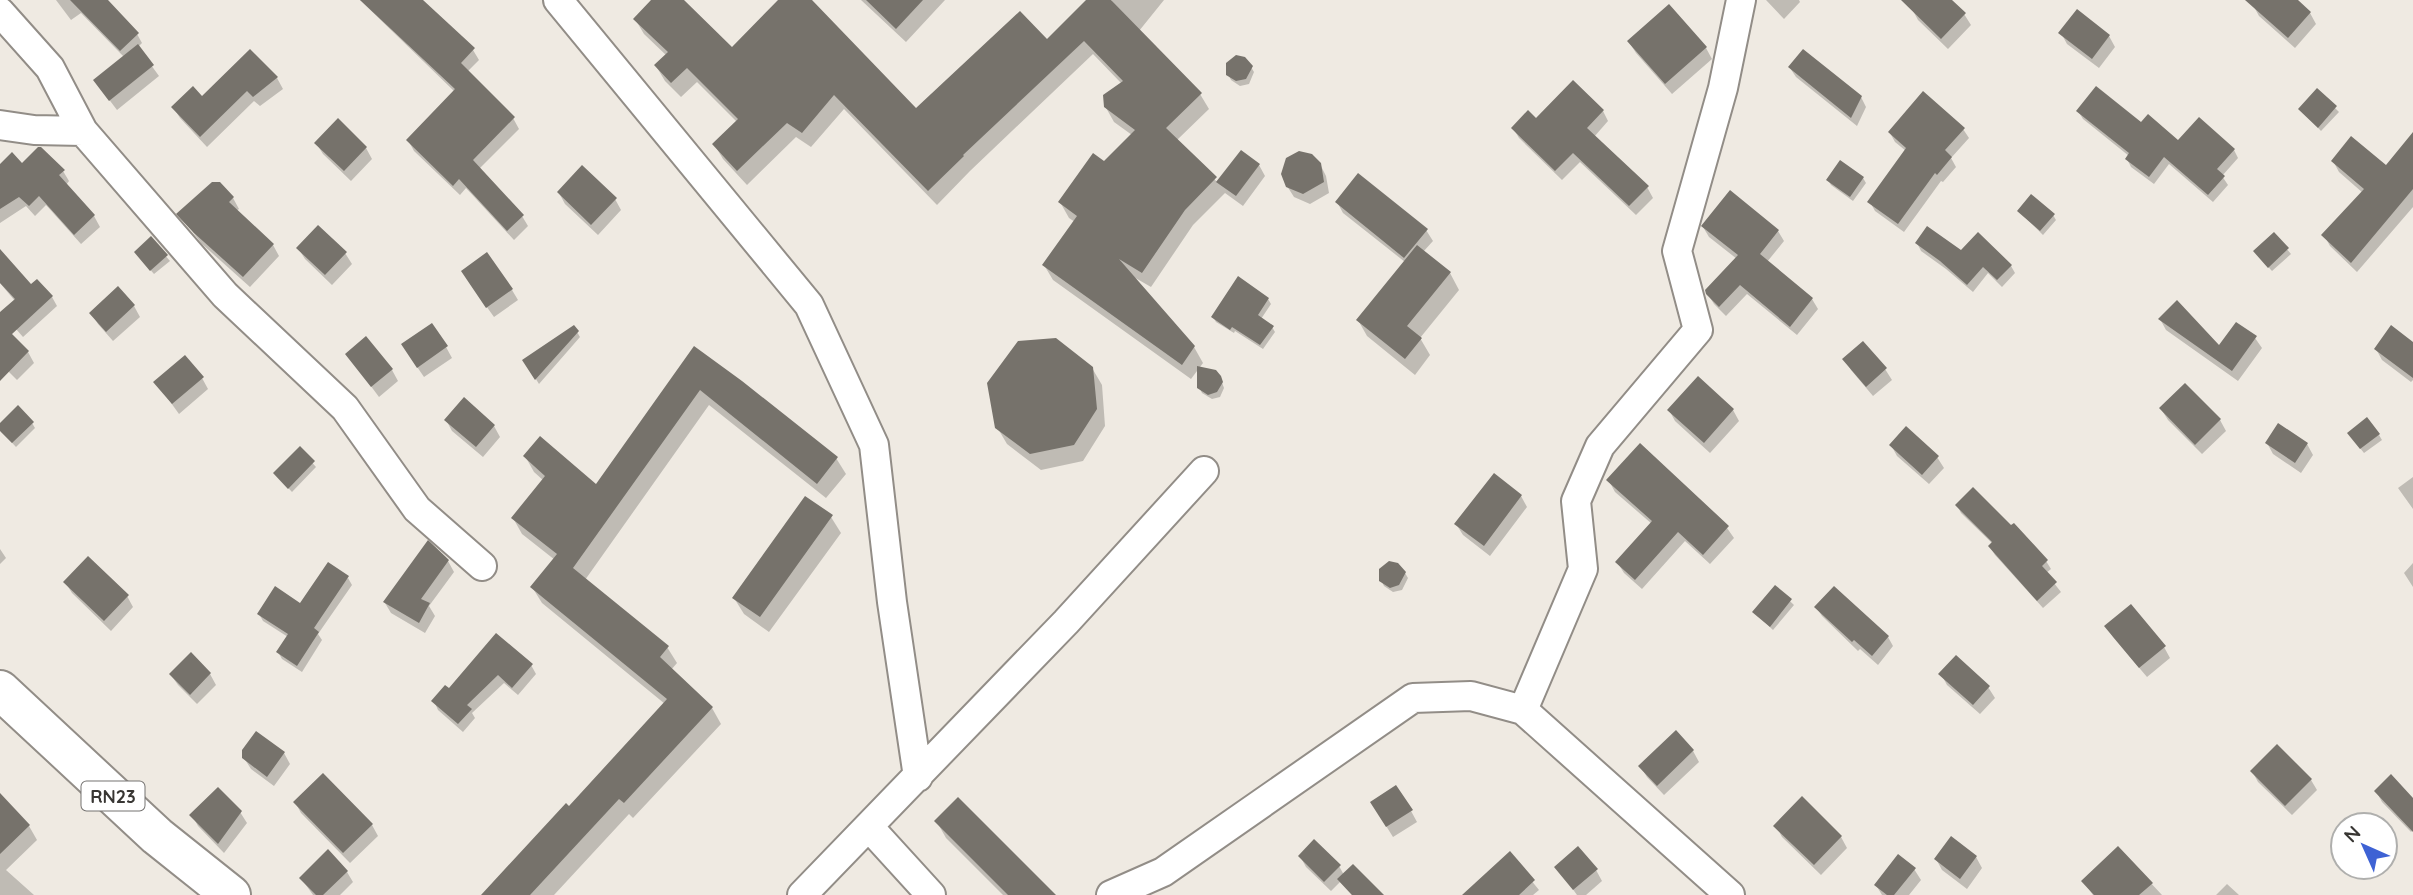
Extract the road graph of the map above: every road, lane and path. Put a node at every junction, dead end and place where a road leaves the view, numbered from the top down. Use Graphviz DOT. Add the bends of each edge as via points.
graph roads {
  1 [pos="558,0"];
  2 [pos="1741,0"];
  3 [pos="0,12"];
  4 [pos="0,125"];
  5 [pos="83,131"];
  6 [pos="1203,471"];
  7 [pos="482,566"];
  8 [pos="0,690"];
  9 [pos="1523,710"];
  10 [pos="918,777"];
  11 [pos="869,827"];
  12 [pos="231,895"];
  13 [pos="802,895"];
  14 [pos="932,895"];
  15 [pos="1111,895"];
  16 [pos="1730,895"];
  1 -- 10 [label="street" via="809,305 831,352 874,445"];
  2 -- 9 [label="street" via="1723,88 1677,251 1698,330 1600,446 1576,501 1583,569"];
  3 -- 5 [label="street" via="50,68"];
  4 -- 5 [label="street"];
  5 -- 7 [label="street" via="225,295 345,408 417,509"];
  6 -- 10 [label="street"];
  8 -- 12 [label="main road, RN23" via="157,836"];
  9 -- 15 [label="street" via="1471,696 1413,698 1163,872"];
  9 -- 16 [label="street"];
  10 -- 11 [label="street"];
  11 -- 13 [label="street"];
  11 -- 14 [label="street"];
}
